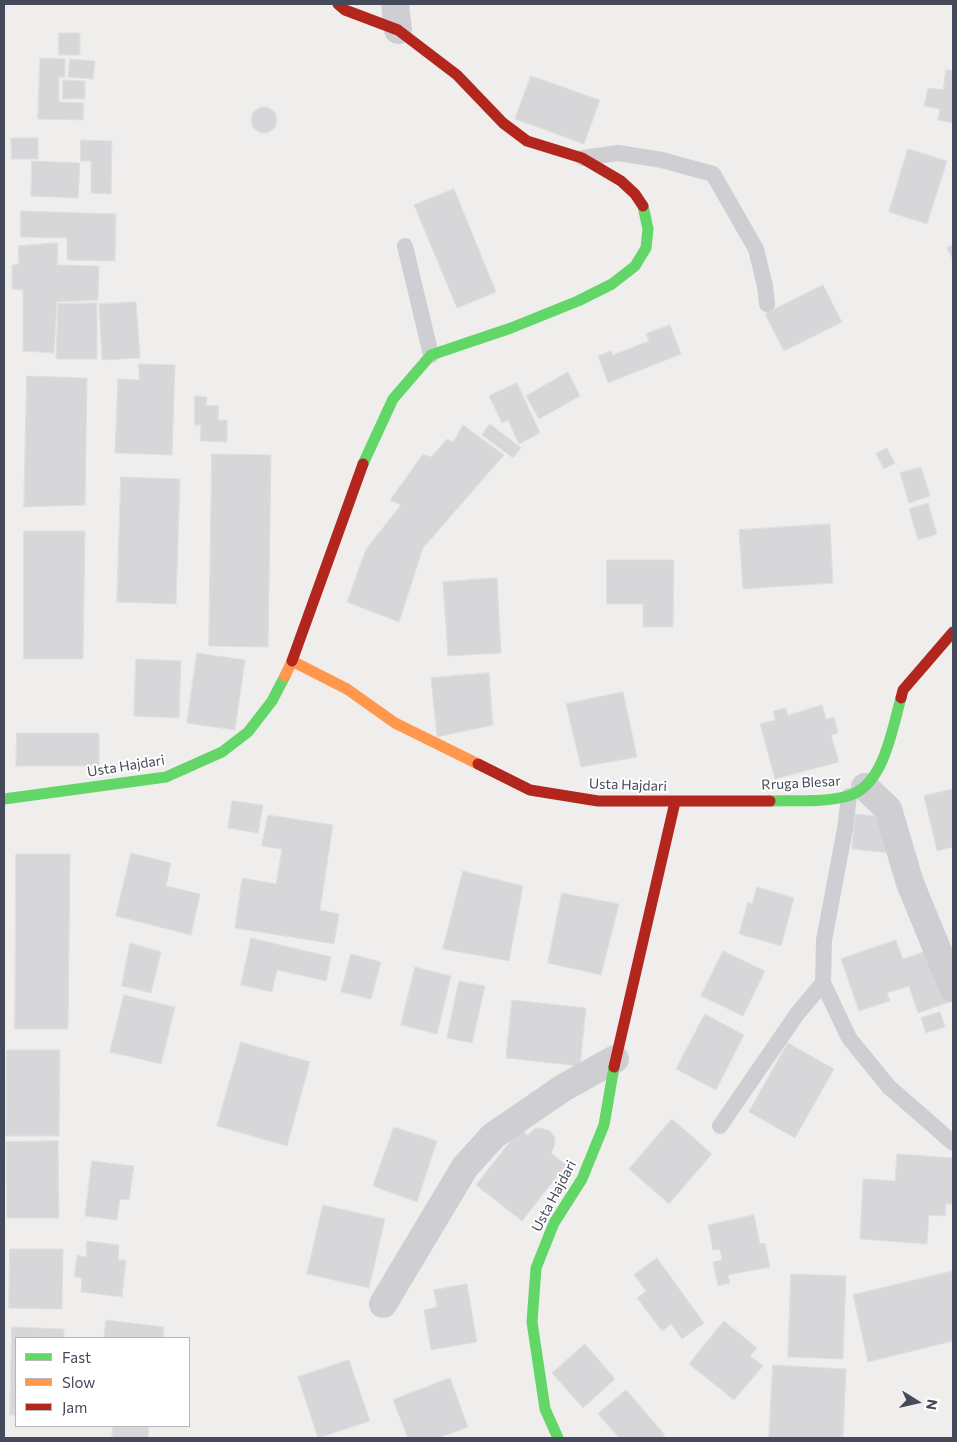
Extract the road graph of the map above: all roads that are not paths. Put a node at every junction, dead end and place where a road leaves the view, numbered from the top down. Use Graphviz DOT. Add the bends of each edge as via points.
graph roads {
  1 [pos="338,4"];
  2 [pos="396,17"];
  3 [pos="582,158"];
  4 [pos="405,246"];
  5 [pos="767,304"];
  6 [pos="431,355"];
  7 [pos="951,636"];
  8 [pos="292,661"];
  9 [pos="857,791"];
  10 [pos="4,799"];
  11 [pos="675,802"];
  12 [pos="823,983"];
  13 [pos="953,988"];
  14 [pos="615,1059"];
  15 [pos="720,1126"];
  16 [pos="953,1143"];
  17 [pos="383,1304"];
  18 [pos="558,1438"];
  1 -- 2 [label="street" via="345,10"];
  2 -- 3 [label="street" via="503,123 527,141"];
  3 -- 5 [label="lane" via="618,153 662,160 713,174 756,249 766,286"];
  3 -- 6 [label="street" via="622,181 643,206 648,229 646,248 635,266 612,284 578,301"];
  4 -- 6 [label="lane"];
  6 -- 8 [label="street" via="393,399 365,459"];
  7 -- 9 [label="street" via="903,690 884,757 875,774"];
  8 -- 10 [label="street, Usta Hajdari" via="266,709 248,732 222,752 166,777"];
  8 -- 11 [label="street, Usta Hajdari" via="347,689 395,722 530,790 598,800"];
  9 -- 11 [label="street, Rruga Blesar" via="820,800"];
  9 -- 12 [label="lane" via="845,829 824,940"];
  9 -- 13 [label="street" via="888,809 910,883"];
  11 -- 14 [label="street, Usta Hajdari"];
  12 -- 15 [label="lane" via="797,1014"];
  12 -- 16 [label="lane" via="849,1038 889,1087"];
  14 -- 17 [label="street" via="563,1088 494,1136 465,1167"];
  14 -- 18 [label="street, Usta Hajdari" via="604,1124 582,1179 554,1223 536,1268 532,1322 546,1408"];
}
